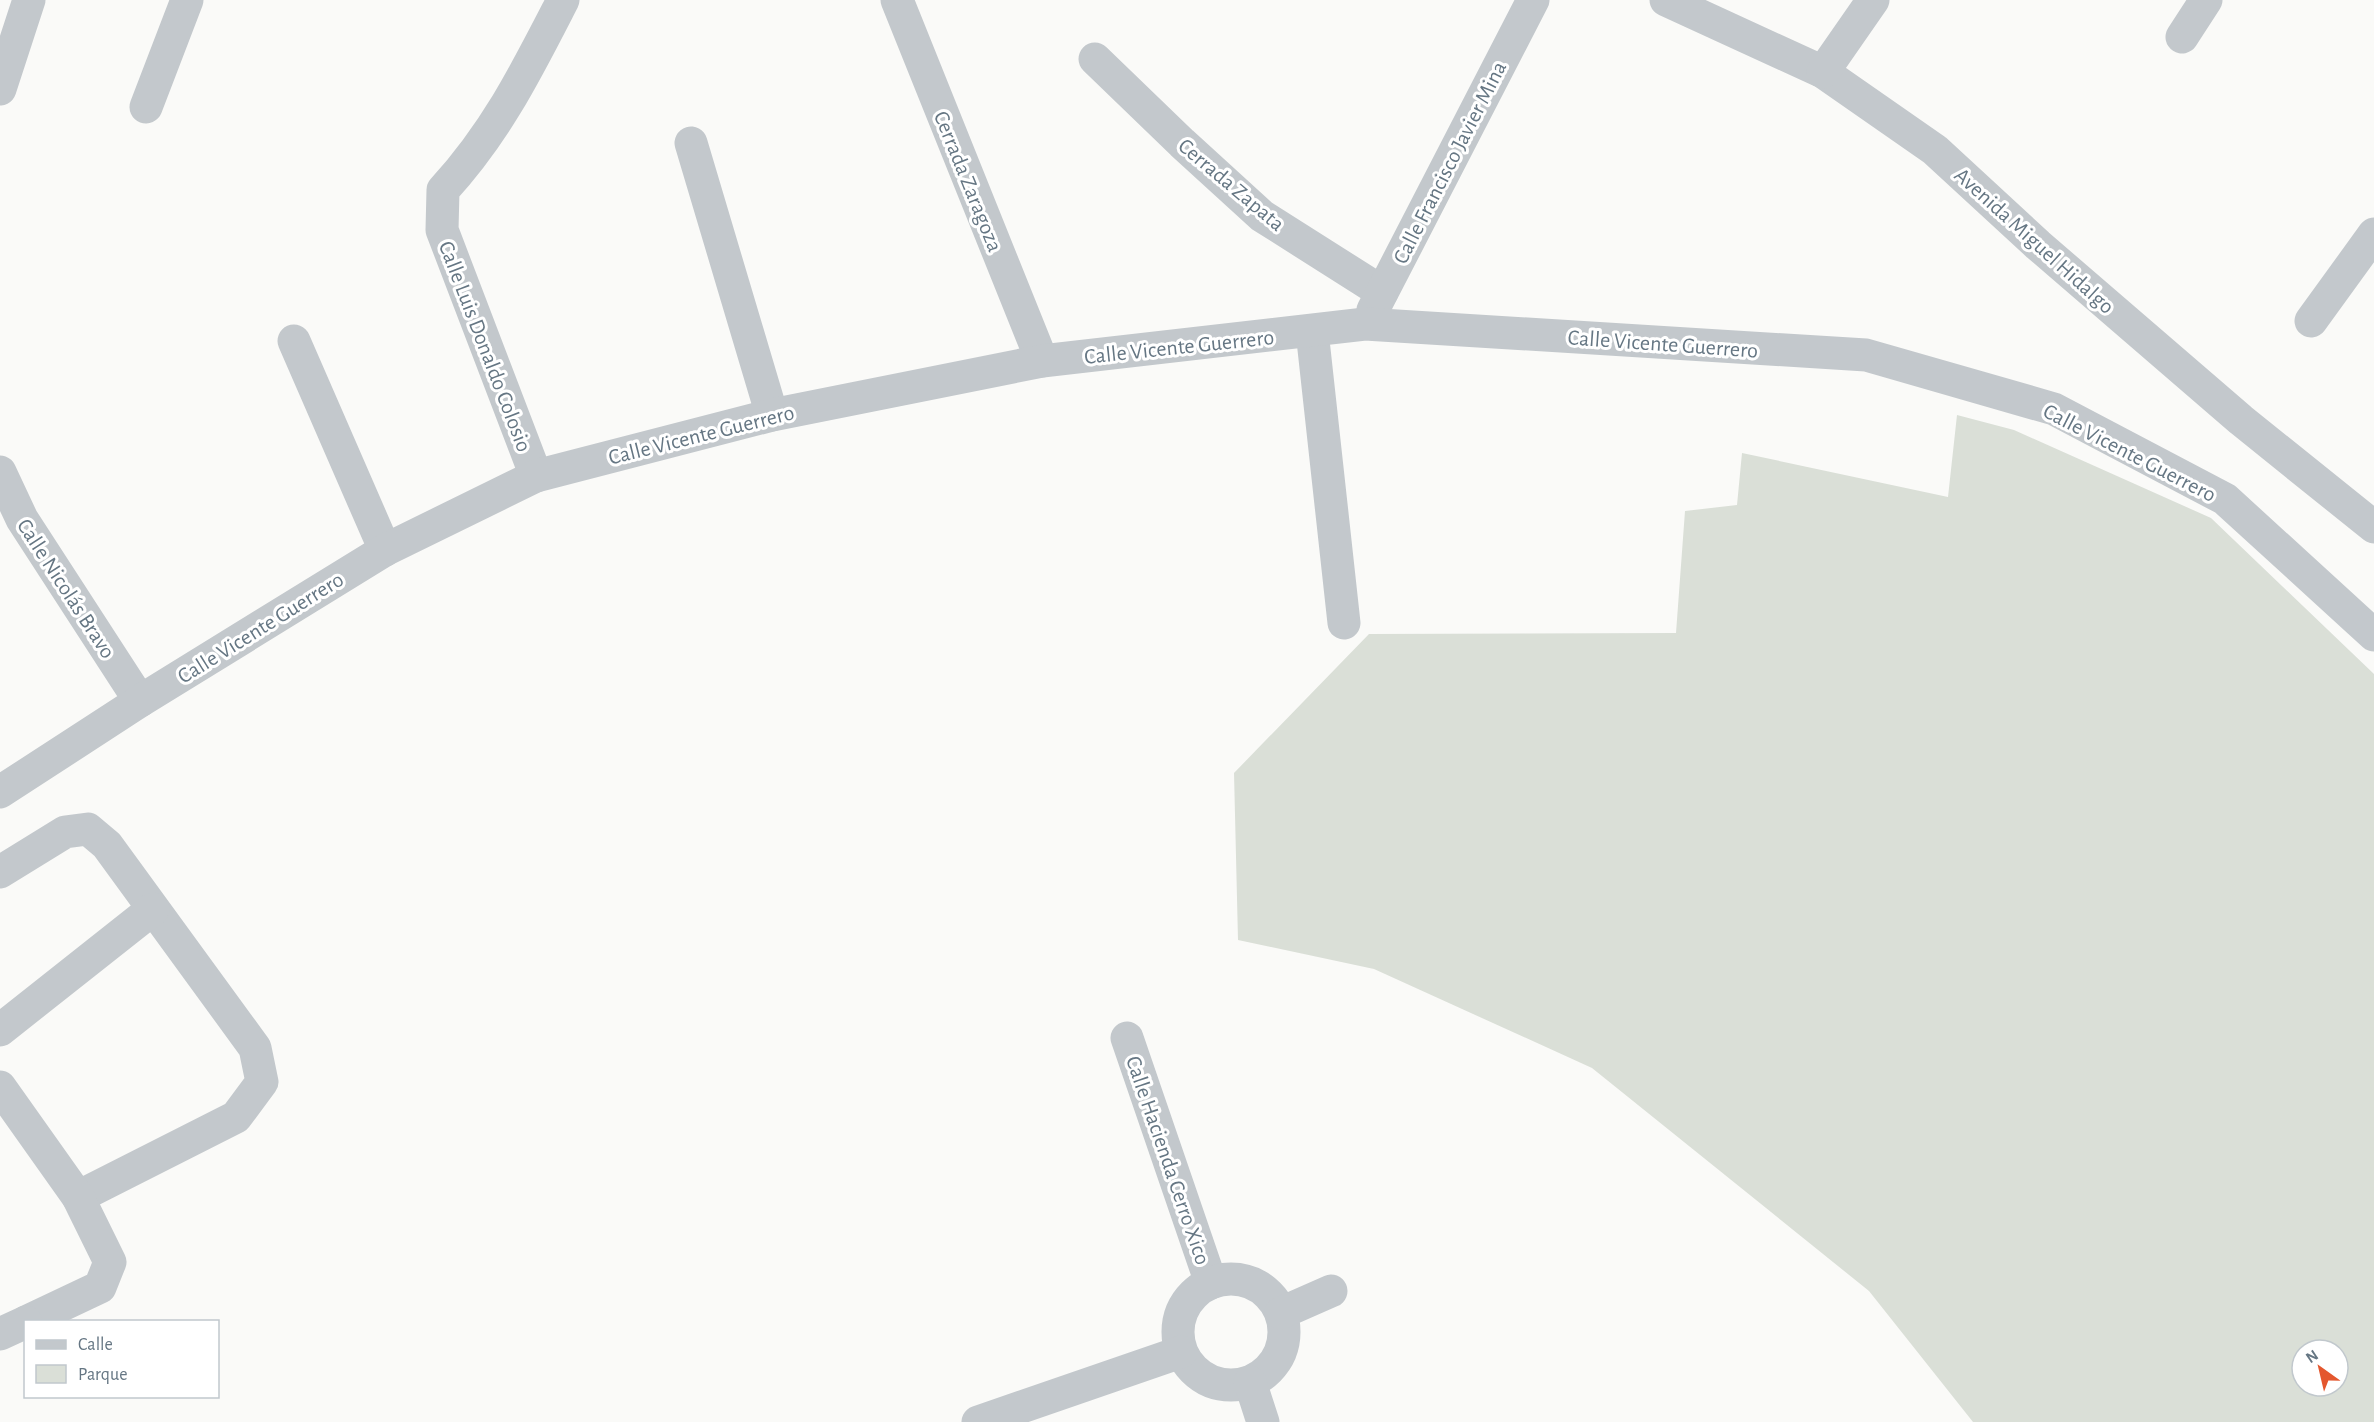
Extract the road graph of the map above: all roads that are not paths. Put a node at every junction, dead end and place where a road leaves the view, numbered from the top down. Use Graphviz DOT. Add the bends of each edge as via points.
graph roads {
  1 [pos="29,0"];
  2 [pos="187,0"];
  3 [pos="563,0"];
  4 [pos="897,0"];
  5 [pos="1533,0"];
  6 [pos="1666,0"];
  7 [pos="1873,0"];
  8 [pos="2206,0"];
  9 [pos="2182,37"];
  10 [pos="1095,59"];
  11 [pos="1823,72"];
  12 [pos="0,89"];
  13 [pos="146,106"];
  14 [pos="691,143"];
  15 [pos="2374,234"];
  16 [pos="1382,292"];
  17 [pos="2311,321"];
  18 [pos="1365,324"];
  19 [pos="1312,331"];
  20 [pos="294,341"];
  21 [pos="1042,361"];
  22 [pos="772,414"];
  23 [pos="0,472"];
  24 [pos="536,476"];
  25 [pos="2374,526"];
  26 [pos="385,550"];
  27 [pos="1344,623"];
  28 [pos="2374,635"];
  29 [pos="140,701"];
  30 [pos="0,792"];
  31 [pos="0,872"];
  32 [pos="153,909"];
  33 [pos="0,1030"];
  34 [pos="1127,1038"];
  35 [pos="0,1087"];
  36 [pos="78,1197"];
  37 [pos="1211,1283"];
  38 [pos="1331,1291"];
  39 [pos="1281,1313"];
  40 [pos="30,1320"];
  41 [pos="24,1323"];
  42 [pos="0,1334"];
  43 [pos="1180,1352"];
  44 [pos="1250,1382"];
  45 [pos="978,1422"];
  46 [pos="1263,1422"];
  1 -- 12 [label="street"];
  2 -- 13 [label="street"];
  3 -- 24 [label="street, Calle Luis Donaldo Colosio" via="513,96 470,160 443,189 442,230"];
  4 -- 21 [label="street, Cerrada Zaragoza"];
  5 -- 16 [label="street, Calle Francisco Javier Mina"];
  6 -- 11 [label="street, Avenida Miguel Hidalgo"];
  7 -- 11 [label="street"];
  8 -- 9 [label="street"];
  10 -- 16 [label="street, Cerrada Zapata" via="1262,216"];
  11 -- 25 [label="street, Avenida Miguel Hidalgo" via="1935,150 2038,245 2241,420"];
  14 -- 22 [label="street"];
  15 -- 17 [label="street"];
  16 -- 18 [label="street, Calle Francisco Javier Mina"];
  18 -- 19 [label="street, Calle Vicente Guerrero"];
  18 -- 28 [label="street, Calle Vicente Guerrero" via="1866,355 2054,409 2225,499"];
  19 -- 21 [label="street, Calle Vicente Guerrero"];
  19 -- 27 [label="street"];
  20 -- 26 [label="street"];
  21 -- 22 [label="street, Calle Vicente Guerrero"];
  22 -- 24 [label="street, Calle Vicente Guerrero"];
  23 -- 29 [label="street, Calle Nicolás Bravo" via="22,519"];
  24 -- 26 [label="street, Calle Vicente Guerrero"];
  26 -- 29 [label="street, Calle Vicente Guerrero"];
  29 -- 30 [label="street, Calle Vicente Guerrero"];
  31 -- 32 [label="street" via="65,832 88,829 107,845"];
  32 -- 33 [label="street"];
  32 -- 36 [label="street" via="255,1048 262,1082 236,1117"];
  34 -- 37 [label="street, Calle Hacienda Cerro Xico"];
  35 -- 36 [label="street"];
  36 -- 40 [label="street" via="110,1262 100,1287"];
  37 -- 39 [label="street" via="1232,1279 1252,1283 1269,1295"];
  37 -- 43 [label="street" via="1193,1294 1182,1311 1177,1332"];
  38 -- 39 [label="street"];
  39 -- 44 [label="street" via="1285,1333 1280,1354 1268,1371"];
  41 -- 42 [label="street"];
  43 -- 44 [label="street" via="1192,1370 1210,1382 1230,1386"];
  43 -- 45 [label="street"];
  44 -- 46 [label="street"];
}
